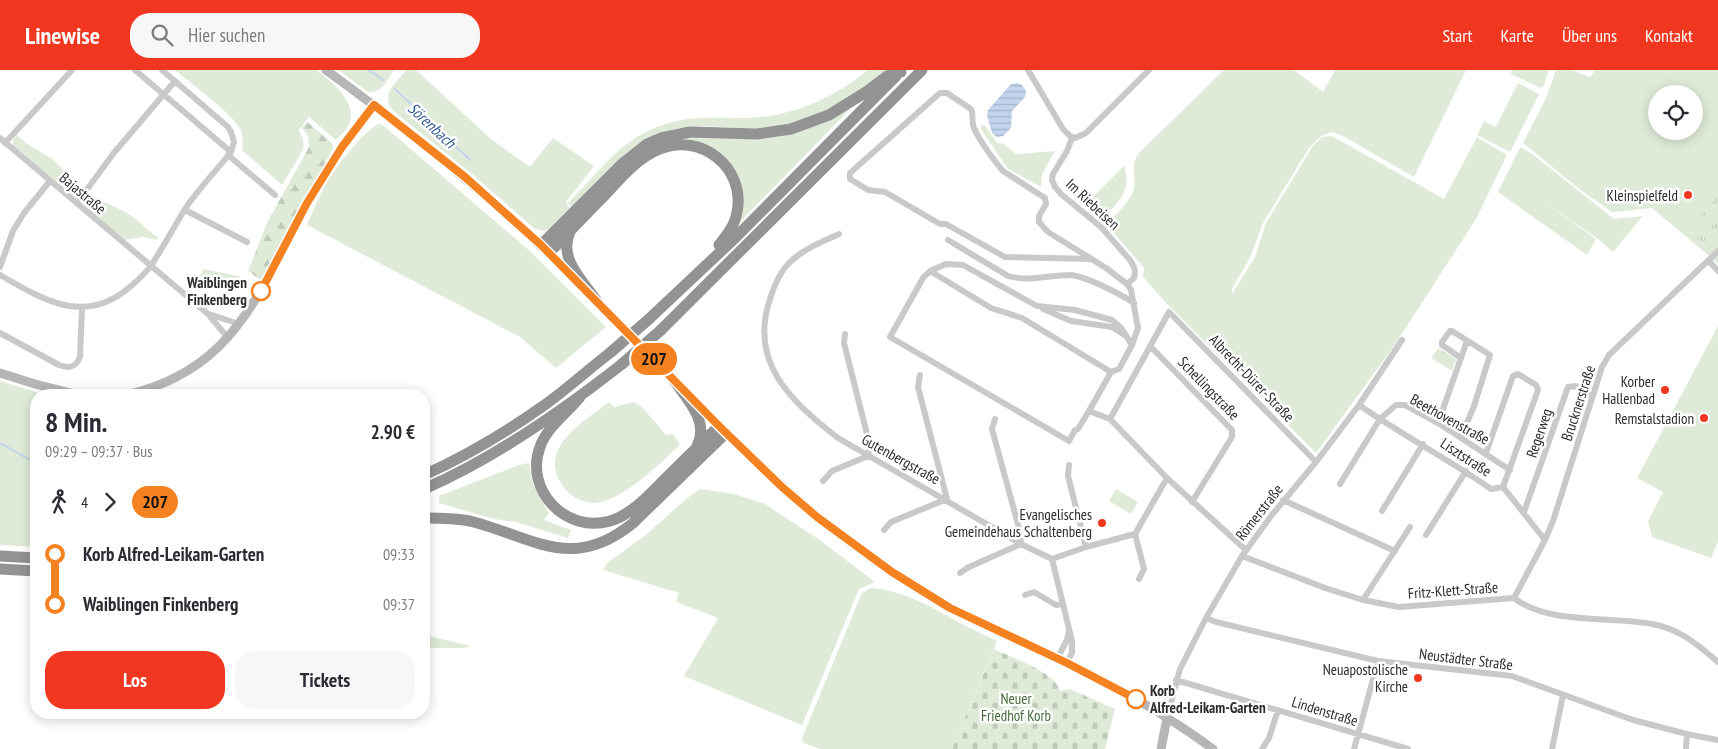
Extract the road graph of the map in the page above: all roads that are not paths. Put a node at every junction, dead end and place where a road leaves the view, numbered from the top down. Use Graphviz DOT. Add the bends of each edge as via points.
graph roads {
  1 [pos="72,70"];
  2 [pos="135,70"];
  3 [pos="162,70"];
  4 [pos="326,70"];
  5 [pos="922,70"];
  6 [pos="1028,70"];
  7 [pos="1149,70"];
  8 [pos="902,71"];
  9 [pos="175,81"];
  10 [pos="164,94"];
  11 [pos="374,105"];
  12 [pos="1072,138"];
  13 [pos="3,140"];
  14 [pos="229,154"];
  15 [pos="50,181"];
  16 [pos="275,195"];
  17 [pos="77,203"];
  18 [pos="185,210"];
  19 [pos="570,230"];
  20 [pos="839,234"];
  21 [pos="948,240"];
  22 [pos="247,242"];
  23 [pos="545,249"];
  24 [pos="1718,251"];
  25 [pos="1090,259"];
  26 [pos="1709,261"];
  27 [pos="706,264"];
  28 [pos="151,266"];
  29 [pos="0,267"];
  30 [pos="930,271"];
  31 [pos="1718,271"];
  32 [pos="0,276"];
  33 [pos="1127,284"];
  34 [pos="596,300"];
  35 [pos="1134,303"];
  36 [pos="1037,306"];
  37 [pos="82,309"];
  38 [pos="208,314"];
  39 [pos="239,324"];
  40 [pos="0,333"];
  41 [pos="845,334"];
  42 [pos="1127,337"];
  43 [pos="228,338"];
  44 [pos="1402,340"];
  45 [pos="1467,341"];
  46 [pos="1132,345"];
  47 [pos="1150,346"];
  48 [pos="1462,358"];
  49 [pos="1112,372"];
  50 [pos="0,373"];
  51 [pos="920,375"];
  52 [pos="673,379"];
  53 [pos="55,389"];
  54 [pos="149,389"];
  55 [pos="580,397"];
  56 [pos="1592,397"];
  57 [pos="1359,405"];
  58 [pos="1089,411"];
  59 [pos="995,419"];
  60 [pos="1110,419"];
  61 [pos="1380,419"];
  62 [pos="1438,423"];
  63 [pos="723,430"];
  64 [pos="1461,437"];
  65 [pos="1423,444"];
  66 [pos="695,450"];
  67 [pos="1486,453"];
  68 [pos="868,456"];
  69 [pos="1316,462"];
  70 [pos="1069,465"];
  71 [pos="1510,470"];
  72 [pos="1466,471"];
  73 [pos="430,472"];
  74 [pos="1167,478"];
  75 [pos="823,481"];
  76 [pos="1340,484"];
  77 [pos="430,486"];
  78 [pos="1503,487"];
  79 [pos="946,499"];
  80 [pos="1283,500"];
  81 [pos="1192,502"];
  82 [pos="1382,511"];
  83 [pos="1524,512"];
  84 [pos="430,518"];
  85 [pos="1410,527"];
  86 [pos="884,530"];
  87 [pos="1135,534"];
  88 [pos="1426,536"];
  89 [pos="1545,540"];
  90 [pos="1021,544"];
  91 [pos="1086,547"];
  92 [pos="1394,551"];
  93 [pos="1244,553"];
  94 [pos="0,556"];
  95 [pos="30,558"];
  96 [pos="1052,559"];
  97 [pos="0,569"];
  98 [pos="30,571"];
  99 [pos="960,574"];
  100 [pos="1138,579"];
  101 [pos="1025,594"];
  102 [pos="1514,598"];
  103 [pos="1362,600"];
  104 [pos="1062,604"];
  105 [pos="1206,618"];
  106 [pos="1069,626"];
  107 [pos="1057,659"];
  108 [pos="1378,660"];
  109 [pos="1718,662"];
  110 [pos="1067,663"];
  111 [pos="1176,680"];
  112 [pos="1563,695"];
  113 [pos="1278,710"];
  114 [pos="1167,718"];
  115 [pos="1357,734"];
  116 [pos="1687,734"];
  117 [pos="1718,740"];
  118 [pos="1161,749"];
  119 [pos="1213,749"];
  120 [pos="1262,749"];
  121 [pos="1354,749"];
  122 [pos="1408,749"];
  123 [pos="1552,749"];
  124 [pos="1686,749"];
  1 -- 13 [label="street"];
  2 -- 10 [label="street"];
  3 -- 9 [label="street"];
  4 -- 11 [label="street"];
  5 -- 55 [label="highway, bridge" via="660,330"];
  6 -- 12 [label="street" via="1063,129"];
  7 -- 12 [label="street" via="1086,134"];
  8 -- 23 [label="highway" via="887,76 829,115 792,129 757,134 690,132 647,144 623,163"];
  8 -- 27 [label="highway"];
  9 -- 10 [label="street"];
  9 -- 14 [label="street" via="228,127 234,142"];
  10 -- 14 [label="street"];
  10 -- 17 [label="street"];
  11 -- 23 [label="street" via="459,172"];
  11 -- 39 [label="street" via="342,147 307,203 260,294"];
  12 -- 33 [label="street, Im Riebeisen" via="1052,180 1061,194 1101,227 1130,260 1135,272"];
  13 -- 15 [label="street, Bajastraße"];
  14 -- 16 [label="street"];
  14 -- 18 [label="street"];
  15 -- 17 [label="street, Bajastraße"];
  15 -- 29 [label="street" via="13,231"];
  17 -- 28 [label="street, Bajastraße"];
  18 -- 22 [label="street"];
  18 -- 28 [label="street"];
  19 -- 23 [label="highway"];
  19 -- 27 [label="highway" via="644,158 672,146 701,148 725,164 738,193 733,224"];
  19 -- 34 [label="highway" via="566,247 568,258"];
  20 -- 68 [label="street, Gutenbergstraße" via="811,247 783,271 767,308 764,341 770,365 786,388 823,426"];
  21 -- 35 [label="street" via="1008,276 1018,279 1071,275"];
  23 -- 34 [label="street"];
  24 -- 26 [label="street, Brucknerstraße"];
  25 -- 25 [label="street" via="1005,258 885,192 868,190 850,179 850,173 943,92 971,109 973,127 1003,171 1045,198 1039,222 1048,232"];
  25 -- 33 [label="street"];
  26 -- 31 [label="street"];
  26 -- 56 [label="street, Brucknerstraße" via="1609,355"];
  27 -- 73 [label="highway, bridge" via="649,319 547,403 479,446"];
  28 -- 37 [label="street" via="123,294 109,302"];
  28 -- 38 [label="street, Bajastraße"];
  30 -- 36 [label="street" via="946,264 962,265"];
  30 -- 49 [label="street" via="991,308 1022,318"];
  30 -- 58 [label="street" via="890,337 1068,441"];
  32 -- 37 [label="street" via="40,298"];
  33 -- 35 [label="street"];
  34 -- 52 [label="street"];
  35 -- 46 [label="street" via="1138,328"];
  36 -- 42 [label="street" via="1071,321 1112,327"];
  36 -- 42 [label="street" via="1075,310 1112,320"];
  37 -- 40 [label="street" via="80,357 73,366 59,365"];
  38 -- 39 [label="street"];
  38 -- 43 [label="street"];
  39 -- 43 [label="street"];
  41 -- 68 [label="street" via="844,343 870,446"];
  42 -- 46 [label="street"];
  43 -- 54 [label="street" via="179,377"];
  44 -- 57 [label="street, Römerstraße"];
  45 -- 48 [label="street"];
  45 -- 48 [label="street" via="1452,331 1442,342 1445,348"];
  45 -- 64 [label="street" via="1490,355"];
  46 -- 49 [label="street" via="1119,369"];
  47 -- 60 [label="street"];
  47 -- 69 [label="street, Albrecht-Dürer-Straße" via="1169,312"];
  47 -- 81 [label="street, Schellingstraße" via="1232,430 1232,437"];
  48 -- 62 [label="street"];
  49 -- 58 [label="street"];
  50 -- 53 [label="street"];
  51 -- 79 [label="street" via="918,387"];
  52 -- 63 [label="street"];
  52 -- 66 [label="highway" via="700,423 701,435"];
  55 -- 66 [label="highway" via="546,435 537,458 538,481 543,493 566,516 590,523 620,517 643,500"];
  55 -- 77 [label="highway" via="486,457"];
  56 -- 83 [label="street, Regerweg" via="1576,386 1568,387"];
  56 -- 89 [label="street, Brucknerstraße"];
  57 -- 61 [label="street, Lisztstraße"];
  57 -- 69 [label="street, Römerstraße"];
  58 -- 60 [label="street"];
  59 -- 90 [label="street" via="992,429"];
  60 -- 74 [label="street, Fritz-Klett-Straße"];
  61 -- 62 [label="street, Beethovenstraße" via="1396,405 1405,405"];
  61 -- 65 [label="street, Lisztstraße"];
  61 -- 76 [label="street"];
  62 -- 64 [label="street, Beethovenstraße"];
  63 -- 66 [label="highway"];
  63 -- 84 [label="highway" via="634,523 598,543 557,548 468,521"];
  63 -- 107 [label="street" via="793,497 872,559 950,608"];
  64 -- 67 [label="street, Beethovenstraße"];
  65 -- 72 [label="street, Lisztstraße"];
  65 -- 82 [label="street"];
  67 -- 71 [label="street, Beethovenstraße"];
  67 -- 71 [label="street" via="1513,376 1518,374 1536,385 1538,390"];
  68 -- 75 [label="street" via="832,471"];
  68 -- 79 [label="street, Gutenbergstraße"];
  69 -- 80 [label="street, Römerstraße"];
  70 -- 91 [label="street" via="1068,476"];
  71 -- 78 [label="street"];
  72 -- 78 [label="street, Lisztstraße" via="1491,488"];
  72 -- 88 [label="street"];
  74 -- 81 [label="street, Fritz-Klett-Straße"];
  74 -- 87 [label="street"];
  78 -- 83 [label="street, Lisztstraße"];
  79 -- 86 [label="street" via="891,522"];
  79 -- 90 [label="street, Gutenbergstraße"];
  80 -- 92 [label="street"];
  80 -- 93 [label="street, Römerstraße"];
  81 -- 93 [label="street, Fritz-Klett-Straße"];
  83 -- 89 [label="street, Lisztstraße"];
  85 -- 92 [label="street"];
  87 -- 91 [label="street"];
  87 -- 100 [label="street" via="1144,569"];
  89 -- 102 [label="street, Brucknerstraße"];
  90 -- 96 [label="street, Gutenbergstraße"];
  90 -- 99 [label="street"];
  91 -- 96 [label="street"];
  92 -- 103 [label="street"];
  93 -- 103 [label="street, Fritz-Klett-Straße" via="1325,588"];
  93 -- 105 [label="street, Römerstraße"];
  94 -- 95 [label="highway"];
  96 -- 104 [label="street"];
  97 -- 98 [label="highway"];
  101 -- 104 [label="street" via="1034,592 1056,605"];
  102 -- 103 [label="street, Fritz-Klett-Straße" via="1399,607"];
  102 -- 109 [label="street, Fritz-Klett-Straße" via="1523,605 1558,615 1653,624 1686,636"];
  104 -- 106 [label="street"];
  105 -- 108 [label="street, Neustädter Straße"];
  105 -- 111 [label="street, Römerstraße"];
  106 -- 107 [label="street" via="1067,640"];
  106 -- 110 [label="street" via="1073,647"];
  107 -- 110 [label="street"];
  108 -- 112 [label="street, Neustädter Straße" via="1512,676"];
  108 -- 115 [label="street"];
  110 -- 114 [label="street"];
  111 -- 113 [label="street, Lindenstraße"];
  111 -- 114 [label="street, Römerstraße"];
  112 -- 116 [label="street, Neustädter Straße" via="1633,720"];
  112 -- 123 [label="street"];
  113 -- 115 [label="street, Lindenstraße"];
  113 -- 120 [label="street"];
  114 -- 118 [label="street"];
  114 -- 119 [label="street"];
  115 -- 121 [label="street"];
  115 -- 122 [label="street, Lindenstraße"];
  116 -- 117 [label="street, Neustädter Straße"];
  116 -- 124 [label="street"];
}
